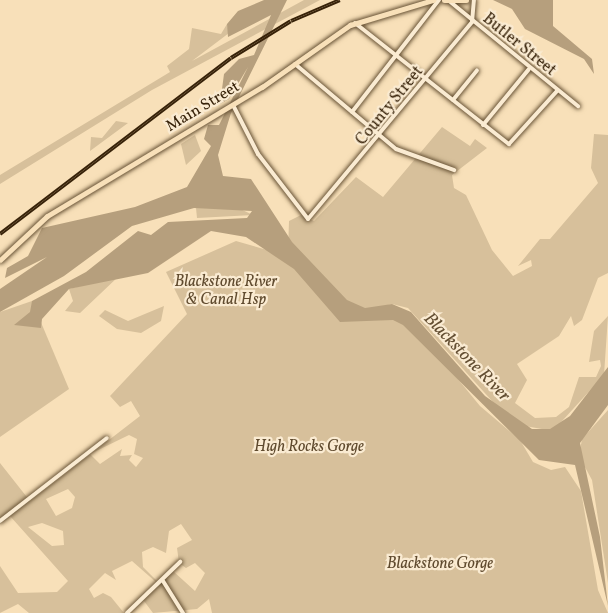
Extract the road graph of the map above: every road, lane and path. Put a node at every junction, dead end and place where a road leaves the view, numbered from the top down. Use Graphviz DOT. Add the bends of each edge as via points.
graph roads {
  1 [pos="433,0"];
  2 [pos="439,0"];
  3 [pos="446,0"];
  4 [pos="466,0"];
  5 [pos="474,0"];
  6 [pos="355,23"];
  7 [pos="471,23"];
  8 [pos="398,56"];
  9 [pos="295,64"];
  10 [pos="529,69"];
  11 [pos="477,70"];
  12 [pos="427,79"];
  13 [pos="557,91"];
  14 [pos="453,100"];
  15 [pos="235,105"];
  16 [pos="578,106"];
  17 [pos="352,112"];
  18 [pos="483,125"];
  19 [pos="380,136"];
  20 [pos="454,170"];
  21 [pos="0,260"];
  22 [pos="107,438"];
  23 [pos="0,521"];
  24 [pos="180,562"];
  25 [pos="162,580"];
  26 [pos="127,613"];
  27 [pos="183,613"];
  1 -- 6 [label="main road, Main Street"];
  2 -- 8 [label="street"];
  3 -- 4 [label="main road"];
  3 -- 7 [label="street, Butler Street"];
  5 -- 7 [label="street"];
  6 -- 8 [label="street"];
  6 -- 9 [label="main road, Main Street"];
  7 -- 10 [label="street, Butler Street"];
  7 -- 12 [label="street, County Street"];
  8 -- 12 [label="street"];
  8 -- 17 [label="street"];
  9 -- 15 [label="main road, Main Street"];
  9 -- 17 [label="street"];
  10 -- 13 [label="street, Butler Street"];
  10 -- 18 [label="street"];
  11 -- 14 [label="street"];
  12 -- 14 [label="street"];
  12 -- 19 [label="street, County Street"];
  13 -- 16 [label="street, Butler Street"];
  13 -- 18 [label="street" via="509,144"];
  14 -- 18 [label="street"];
  15 -- 19 [label="street, County Street" via="258,154 308,219"];
  15 -- 21 [label="main road, Main Street" via="47,216"];
  17 -- 19 [label="street"];
  19 -- 20 [label="street" via="407,155"];
  22 -- 23 [label="street"];
  24 -- 25 [label="street"];
  25 -- 26 [label="street"];
  25 -- 27 [label="street"];
}
